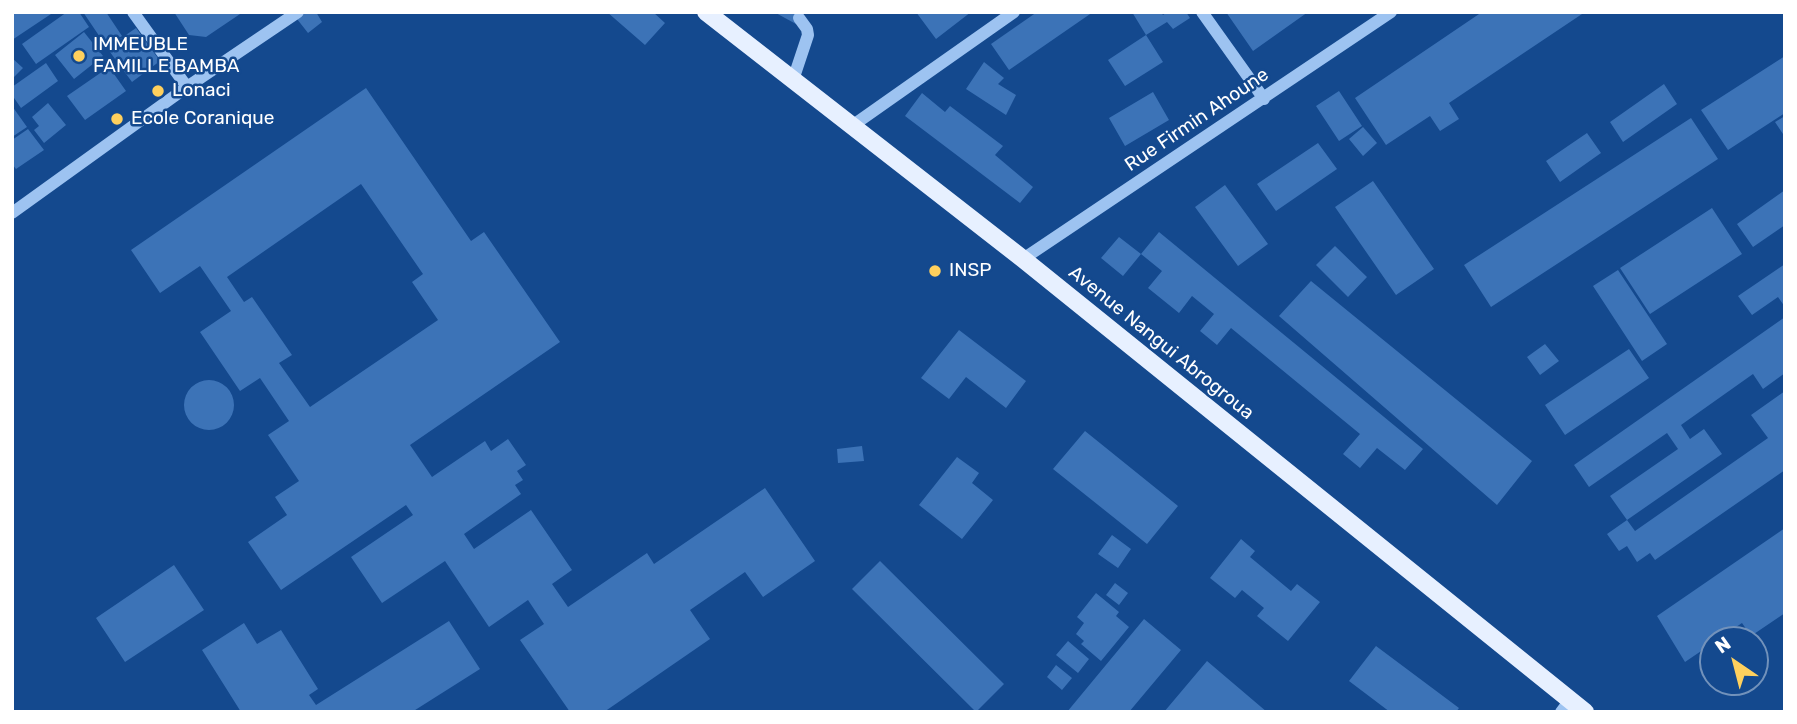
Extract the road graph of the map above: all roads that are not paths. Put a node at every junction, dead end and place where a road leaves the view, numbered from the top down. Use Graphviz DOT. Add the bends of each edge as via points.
graph roads {
  1 [pos="134,12"];
  2 [pos="298,12"];
  3 [pos="1014,12"];
  4 [pos="1202,12"];
  5 [pos="1391,12"];
  6 [pos="718,16"];
  7 [pos="799,18"];
  8 [pos="793,80"];
  9 [pos="187,87"];
  10 [pos="1264,100"];
  11 [pos="852,126"];
  12 [pos="12,213"];
  13 [pos="1023,259"];
  14 [pos="1565,706"];
  15 [pos="1585,712"];
  1 -- 9 [label="street"];
  2 -- 9 [label="street"];
  3 -- 11 [label="street"];
  4 -- 10 [label="street"];
  5 -- 10 [label="street, Rue Firmin Ahoune"];
  6 -- 8 [label="main road, Avenue Nangui Abrogroua"];
  7 -- 8 [label="street" via="808,36"];
  8 -- 11 [label="main road, Avenue Nangui Abrogroua"];
  9 -- 12 [label="street"];
  10 -- 13 [label="street, Rue Firmin Ahoune"];
  11 -- 13 [label="main road, Avenue Nangui Abrogroua"];
  13 -- 14 [label="main road, Avenue Nangui Abrogroua"];
  14 -- 15 [label="main road, Avenue Nangui Abrogroua"];
}
